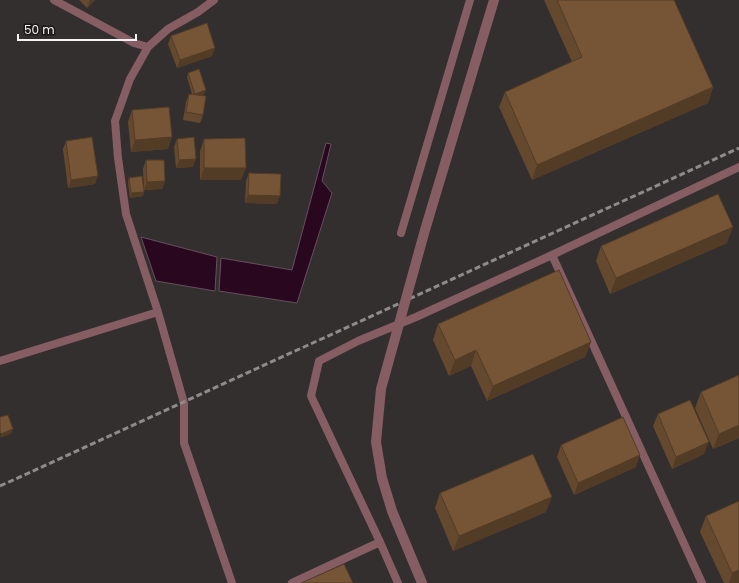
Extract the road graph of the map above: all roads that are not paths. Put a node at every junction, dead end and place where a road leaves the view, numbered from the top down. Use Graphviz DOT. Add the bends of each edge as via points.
graph roads {
  1 [pos="54,0"];
  2 [pos="214,0"];
  3 [pos="470,0"];
  4 [pos="494,0"];
  5 [pos="148,47"];
  6 [pos="739,167"];
  7 [pos="401,233"];
  8 [pos="552,255"];
  9 [pos="158,312"];
  10 [pos="0,361"];
  11 [pos="380,542"];
  12 [pos="232,583"];
  13 [pos="292,583"];
  14 [pos="398,583"];
  15 [pos="422,583"];
  16 [pos="702,583"];
  1 -- 5 [label="lane" via="134,43"];
  2 -- 5 [label="lane" via="168,29"];
  3 -- 7 [label="lane"];
  4 -- 15 [label="street, bridge" via="425,230 381,390 376,442 382,478 392,511"];
  5 -- 9 [label="lane" via="130,80 115,121 126,214"];
  6 -- 8 [label="lane"];
  8 -- 11 [label="lane" via="319,361 311,396"];
  8 -- 16 [label="lane"];
  9 -- 10 [label="lane"];
  9 -- 12 [label="lane" via="184,403 184,443"];
  11 -- 13 [label="lane"];
  11 -- 14 [label="lane"];
}
